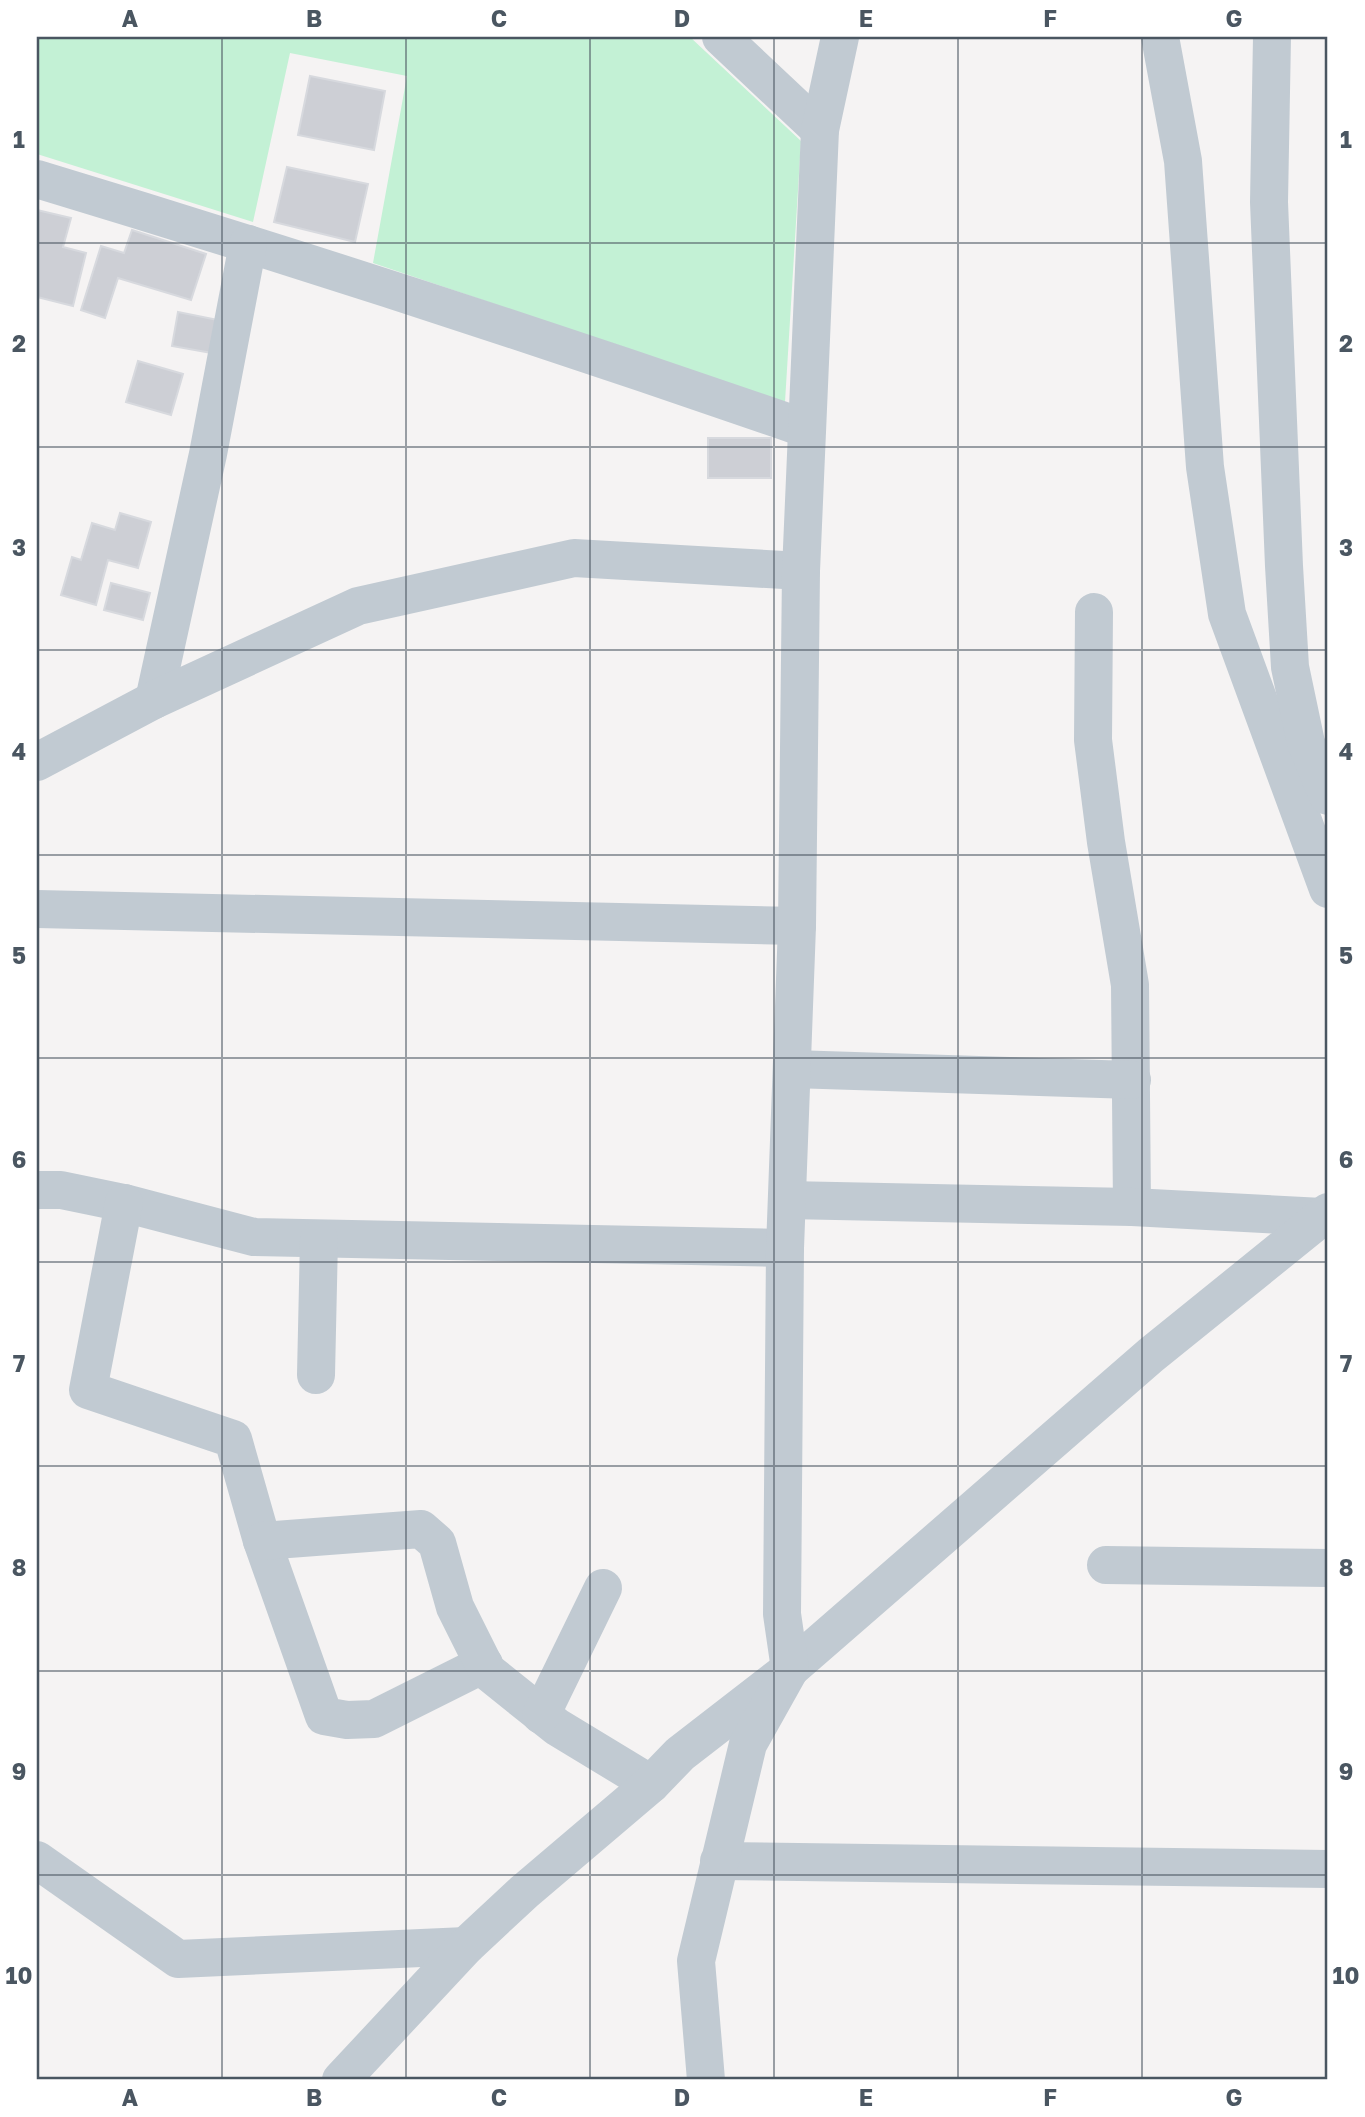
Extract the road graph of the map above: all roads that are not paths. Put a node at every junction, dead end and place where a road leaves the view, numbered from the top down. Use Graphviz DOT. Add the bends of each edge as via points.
graph roads {
  1 [pos="722,37"];
  2 [pos="840,37"];
  3 [pos="1160,37"];
  4 [pos="1272,37"];
  5 [pos="820,130"];
  6 [pos="37,178"];
  7 [pos="248,244"];
  8 [pos="807,429"];
  9 [pos="801,571"];
  10 [pos="1094,612"];
  11 [pos="154,700"];
  12 [pos="37,762"];
  13 [pos="1328,796"];
  14 [pos="1328,889"];
  15 [pos="37,909"];
  16 [pos="797,926"];
  17 [pos="792,1069"];
  18 [pos="1132,1080"];
  19 [pos="37,1190"];
  20 [pos="787,1200"];
  21 [pos="124,1203"];
  22 [pos="1132,1207"];
  23 [pos="1325,1214"];
  24 [pos="319,1239"];
  25 [pos="785,1248"];
  26 [pos="316,1375"];
  27 [pos="262,1541"];
  28 [pos="1107,1564"];
  29 [pos="1328,1568"];
  30 [pos="603,1588"];
  31 [pos="484,1664"];
  32 [pos="790,1669"];
  33 [pos="541,1715"];
  34 [pos="651,1784"];
  35 [pos="37,1860"];
  36 [pos="719,1861"];
  37 [pos="1328,1869"];
  38 [pos="466,1946"];
  39 [pos="341,2080"];
  40 [pos="706,2080"];
  1 -- 5 [label="street"];
  2 -- 5 [label="street"];
  3 -- 14 [label="street" via="1183,160 1205,467 1227,614"];
  4 -- 13 [label="street" via="1269,202 1290,667 1306,743"];
  5 -- 8 [label="street"];
  6 -- 7 [label="street"];
  7 -- 8 [label="street"];
  7 -- 11 [label="street"];
  8 -- 9 [label="street"];
  9 -- 11 [label="street" via="574,558 358,607"];
  9 -- 16 [label="street"];
  10 -- 18 [label="street" via="1093,740 1130,985"];
  11 -- 12 [label="street"];
  15 -- 16 [label="street"];
  16 -- 17 [label="street"];
  17 -- 18 [label="street"];
  17 -- 20 [label="street"];
  18 -- 22 [label="street"];
  19 -- 21 [label="street" via="61,1190"];
  20 -- 22 [label="street"];
  20 -- 25 [label="street"];
  21 -- 24 [label="street" via="254,1237"];
  21 -- 27 [label="street" via="88,1390 233,1439"];
  22 -- 23 [label="street"];
  23 -- 32 [label="street" via="1151,1355"];
  24 -- 25 [label="street"];
  24 -- 26 [label="street"];
  25 -- 32 [label="street" via="782,1614"];
  27 -- 31 [label="street" via="421,1529 437,1543 454,1607"];
  27 -- 31 [label="street" via="324,1716 374,1718"];
  28 -- 29 [label="street"];
  30 -- 33 [label="street"];
  31 -- 33 [label="street"];
  32 -- 34 [label="street" via="680,1754"];
  32 -- 36 [label="street" via="748,1744"];
  33 -- 34 [label="street"];
  34 -- 38 [label="street"];
  35 -- 38 [label="street" via="178,1958"];
  36 -- 37 [label="street"];
  36 -- 40 [label="street" via="696,1962"];
  38 -- 39 [label="street"];
}
